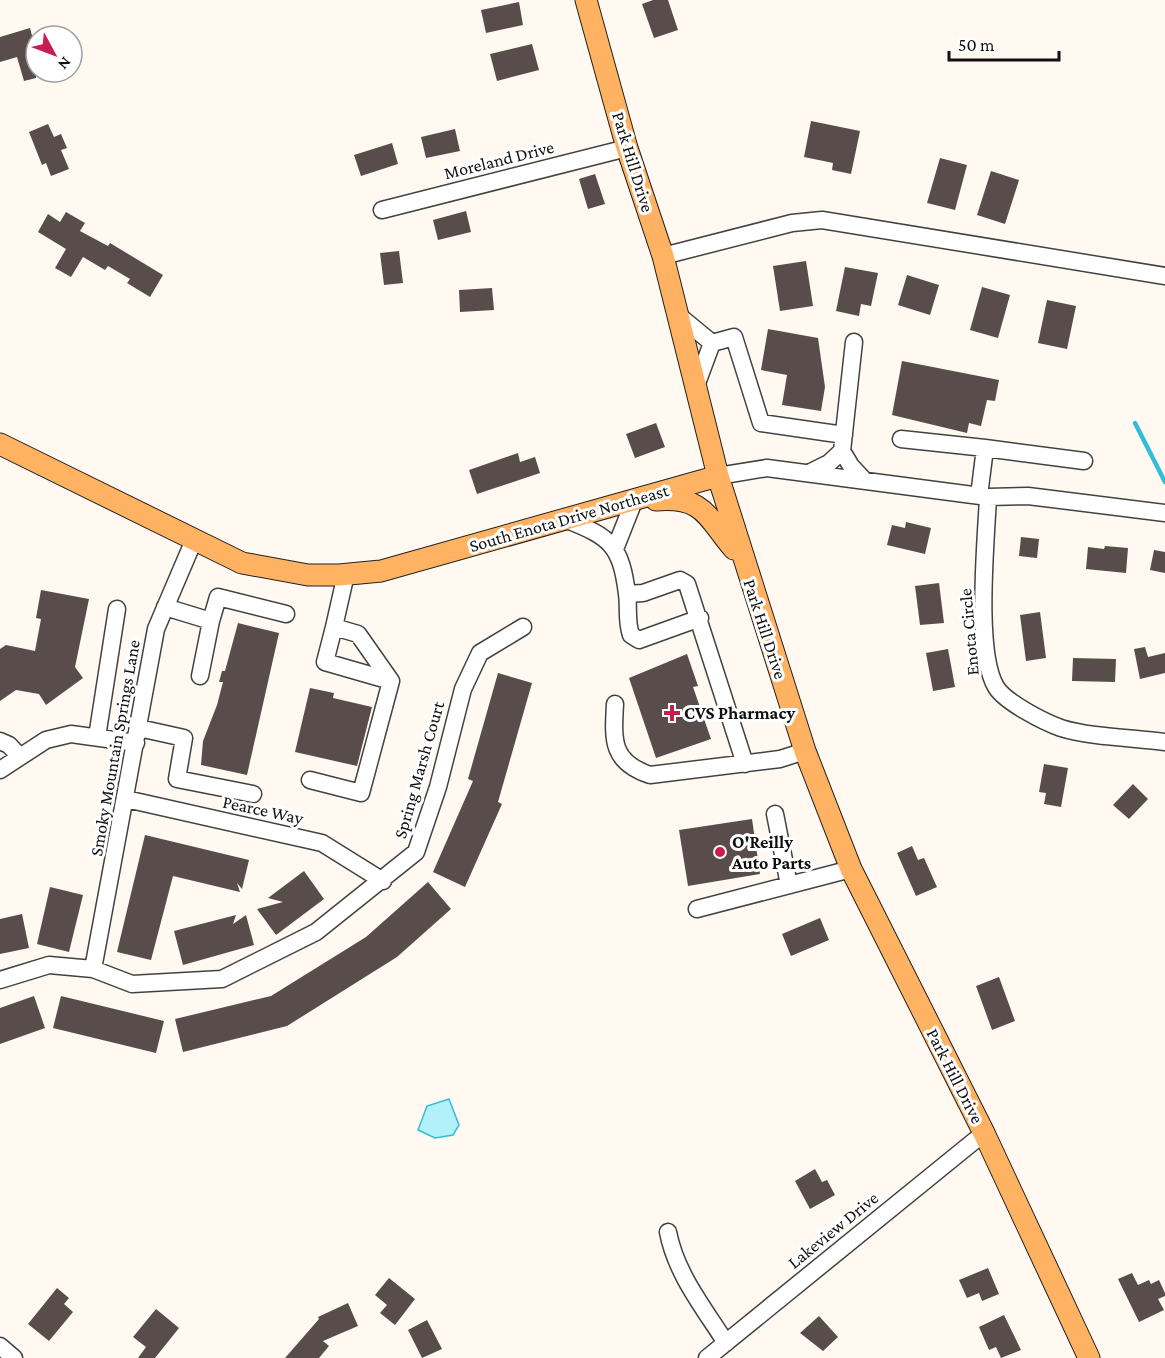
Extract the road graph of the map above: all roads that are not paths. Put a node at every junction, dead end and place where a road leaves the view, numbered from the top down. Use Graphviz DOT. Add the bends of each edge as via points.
graph roads {
  1 [pos="586,0"];
  2 [pos="627,148"];
  3 [pos="382,210"];
  4 [pos="663,255"];
  5 [pos="1165,276"];
  6 [pos="678,315"];
  7 [pos="854,342"];
  8 [pos="712,343"];
  9 [pos="696,386"];
  10 [pos="901,439"];
  11 [pos="843,443"];
  12 [pos="0,444"];
  13 [pos="985,448"];
  14 [pos="1084,461"];
  15 [pos="809,473"];
  16 [pos="718,476"];
  17 [pos="864,480"];
  18 [pos="983,497"];
  19 [pos="634,501"];
  20 [pos="1165,513"];
  21 [pos="567,520"];
  22 [pos="194,540"];
  23 [pos="615,549"];
  24 [pos="743,560"];
  25 [pos="346,574"];
  26 [pos="627,594"];
  27 [pos="165,607"];
  28 [pos="117,609"];
  29 [pos="286,614"];
  30 [pos="700,618"];
  31 [pos="211,621"];
  32 [pos="334,627"];
  33 [pos="523,627"];
  34 [pos="200,676"];
  35 [pos="391,681"];
  36 [pos="615,704"];
  37 [pos="137,735"];
  38 [pos="97,737"];
  39 [pos="0,741"];
  40 [pos="1165,742"];
  41 [pos="805,751"];
  42 [pos="20,757"];
  43 [pos="745,764"];
  44 [pos="0,770"];
  45 [pos="310,780"];
  46 [pos="253,794"];
  47 [pos="126,799"];
  48 [pos="775,814"];
  49 [pos="851,869"];
  50 [pos="383,880"];
  51 [pos="789,885"];
  52 [pos="697,909"];
  53 [pos="93,969"];
  54 [pos="0,980"];
  55 [pos="984,1133"];
  56 [pos="668,1232"];
  57 [pos="726,1343"];
  58 [pos="0,1346"];
  59 [pos="14,1358"];
  60 [pos="707,1358"];
  61 [pos="1089,1358"];
  1 -- 2 [label="main road, Park Hill Drive"];
  2 -- 3 [label="street, Moreland Drive"];
  2 -- 4 [label="main road, Park Hill Drive"];
  4 -- 5 [label="street" via="822,220"];
  4 -- 6 [label="main road, Park Hill Drive"];
  6 -- 8 [label="street"];
  6 -- 9 [label="main road, Park Hill Drive"];
  7 -- 11 [label="street"];
  8 -- 9 [label="street"];
  8 -- 11 [label="street" via="734,337 761,423"];
  9 -- 16 [label="main road, Park Hill Drive"];
  10 -- 13 [label="street"];
  11 -- 15 [label="street" via="829,463"];
  11 -- 17 [label="street" via="851,466"];
  12 -- 22 [label="main road, South Enota Drive Northeast"];
  13 -- 14 [label="street"];
  13 -- 18 [label="street, Enota Circle"];
  15 -- 16 [label="street, South Enota Drive Northeast" via="767,468"];
  15 -- 17 [label="street, South Enota Drive Northeast"];
  16 -- 19 [label="main road, South Enota Drive Northeast"];
  16 -- 24 [label="main road, Park Hill Drive"];
  17 -- 18 [label="street, South Enota Drive Northeast"];
  18 -- 20 [label="street, South Enota Drive Northeast" via="1028,496"];
  18 -- 40 [label="street, Enota Circle" via="982,596 989,674 998,690 1039,719 1063,729"];
  19 -- 21 [label="main road, South Enota Drive Northeast"];
  19 -- 23 [label="street"];
  19 -- 24 [label="main road" via="672,499 703,509"];
  21 -- 23 [label="street" via="595,531"];
  21 -- 25 [label="main road, South Enota Drive Northeast" via="381,571"];
  22 -- 25 [label="main road, South Enota Drive Northeast" via="242,563 308,575"];
  22 -- 27 [label="street, Smoky Mountain Springs Lane"];
  23 -- 26 [label="street"];
  24 -- 41 [label="main road, Park Hill Drive"];
  25 -- 32 [label="street"];
  26 -- 30 [label="street" via="643,593 680,580 687,585"];
  26 -- 30 [label="street" via="627,624 631,635 639,640"];
  27 -- 31 [label="street"];
  27 -- 37 [label="street, Smoky Mountain Springs Lane" via="156,629"];
  28 -- 38 [label="street"];
  29 -- 31 [label="street" via="218,597"];
  30 -- 43 [label="street"];
  31 -- 34 [label="street"];
  32 -- 35 [label="street" via="358,634"];
  32 -- 35 [label="street" via="325,662"];
  33 -- 50 [label="street, Spring Marsh Court" via="480,653 463,689 438,787 416,852"];
  35 -- 45 [label="street" via="361,793"];
  36 -- 43 [label="street" via="613,734 620,754 632,769 650,775"];
  37 -- 38 [label="street"];
  37 -- 46 [label="street" via="184,738 177,779"];
  37 -- 47 [label="street, Smoky Mountain Springs Lane"];
  38 -- 42 [label="street" via="71,734 46,740"];
  39 -- 42 [label="street"];
  41 -- 43 [label="street"];
  41 -- 49 [label="main road, Park Hill Drive"];
  42 -- 44 [label="street"];
  47 -- 50 [label="street, Pearce Way" via="322,843"];
  47 -- 53 [label="street, Smoky Mountain Springs Lane"];
  48 -- 51 [label="street"];
  49 -- 51 [label="street"];
  49 -- 55 [label="main road, Park Hill Drive"];
  50 -- 53 [label="street, Spring Marsh Court" via="316,932 222,979 132,984"];
  51 -- 52 [label="street"];
  53 -- 54 [label="street, Spring Marsh Court" via="49,965"];
  55 -- 57 [label="street, Lakeview Drive"];
  55 -- 61 [label="main road, Park Hill Drive"];
  56 -- 57 [label="street" via="681,1271"];
  57 -- 60 [label="street, Lakeview Drive"];
  58 -- 59 [label="street"];
}
